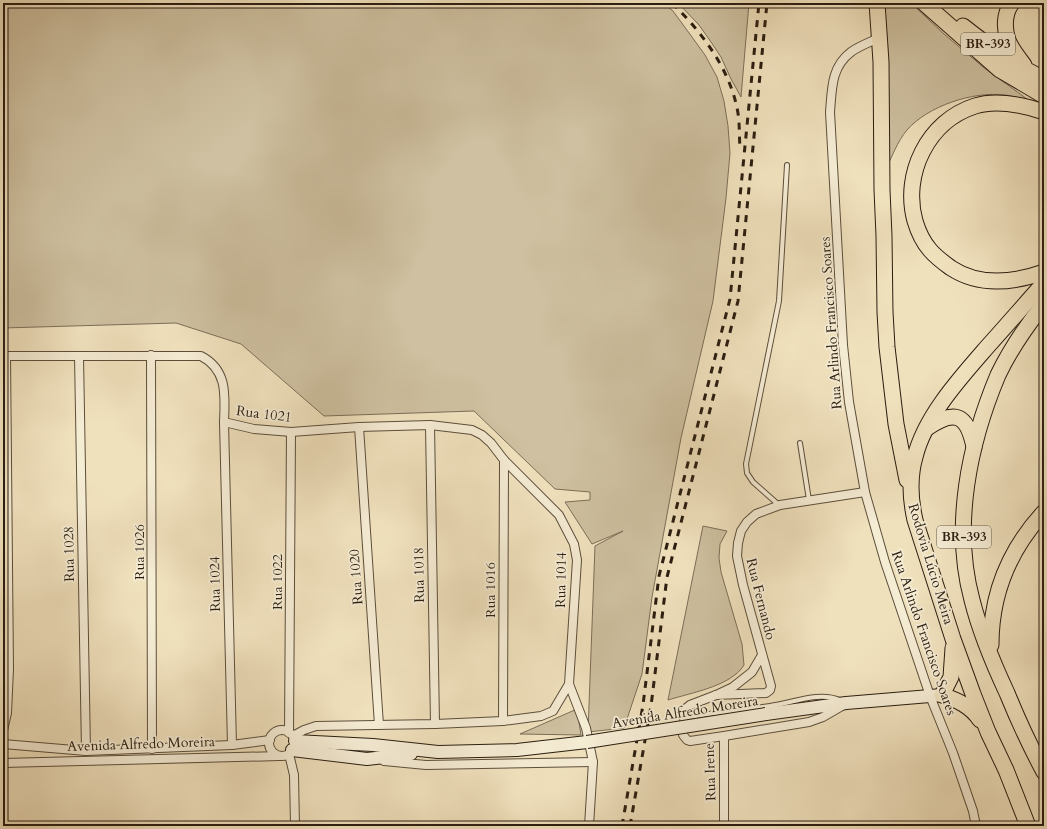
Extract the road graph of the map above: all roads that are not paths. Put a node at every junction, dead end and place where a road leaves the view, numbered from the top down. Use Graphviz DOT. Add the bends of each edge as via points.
graph roads {
  1 [pos="877,3"];
  2 [pos="924,3"];
  3 [pos="937,3"];
  4 [pos="1012,3"];
  5 [pos="879,38"];
  6 [pos="1028,71"];
  7 [pos="1044,79"];
  8 [pos="1044,96"];
  9 [pos="1044,112"];
  10 [pos="787,165"];
  11 [pos="1044,272"];
  12 [pos="1044,283"];
  13 [pos="1044,304"];
  14 [pos="151,355"];
  15 [pos="4,356"];
  16 [pos="79,356"];
  17 [pos="224,422"];
  18 [pos="430,425"];
  19 [pos="359,427"];
  20 [pos="927,428"];
  21 [pos="4,429"];
  22 [pos="291,432"];
  23 [pos="800,443"];
  24 [pos="974,447"];
  25 [pos="504,460"];
  26 [pos="865,492"];
  27 [pos="809,500"];
  28 [pos="911,501"];
  29 [pos="780,505"];
  30 [pos="1044,512"];
  31 [pos="953,639"];
  32 [pos="762,655"];
  33 [pos="991,658"];
  34 [pos="6,669"];
  35 [pos="569,684"];
  36 [pos="716,695"];
  37 [pos="936,696"];
  38 [pos="846,703"];
  39 [pos="684,718"];
  40 [pos="503,720"];
  41 [pos="435,724"];
  42 [pos="379,725"];
  43 [pos="3,730"];
  44 [pos="988,732"];
  45 [pos="724,736"];
  46 [pos="270,740"];
  47 [pos="292,743"];
  48 [pos="3,744"];
  49 [pos="232,745"];
  50 [pos="152,749"];
  51 [pos="86,751"];
  52 [pos="435,752"];
  53 [pos="279,756"];
  54 [pos="367,759"];
  55 [pos="593,762"];
  56 [pos="3,763"];
  57 [pos="1044,772"];
  58 [pos="295,826"];
  59 [pos="589,826"];
  60 [pos="724,826"];
  61 [pos="976,826"];
  62 [pos="1028,826"];
  1 -- 5 [label="highway"];
  2 -- 8 [label="highway" via="1000,70"];
  3 -- 6 [label="highway, BR-393" via="975,35"];
  4 -- 6 [label="highway" via="1008,8 1005,24 1008,41"];
  5 -- 26 [label="street, Rua Arlindo Francisco Soares" via="852,51 836,70 830,112 843,345 849,402"];
  5 -- 28 [label="highway" via="887,347 896,424"];
  6 -- 7 [label="highway, BR-393"];
  9 -- 11 [label="highway" via="995,103 976,106 959,113 940,128 919,158 911,197 922,239 942,262 956,271 986,281 1017,280"];
  10 -- 29 [label="lane" via="779,301 746,464 747,473 753,482"];
  12 -- 20 [label="highway, Rodovia Lúcio Meira / BR-393" via="961,377 935,412"];
  13 -- 24 [label="highway, Rodovia Lúcio Meira / BR-393" via="999,374"];
  14 -- 16 [label="street, Rua 1021"];
  14 -- 17 [label="street, Rua 1021" via="202,356 211,361 222,380 225,397"];
  14 -- 50 [label="street, Rua 1026"];
  15 -- 16 [label="street, Rua 1021"];
  15 -- 21 [label="street"];
  16 -- 51 [label="street, Rua 1028"];
  17 -- 22 [label="street, Rua 1021" via="254,429"];
  17 -- 49 [label="street, Rua 1024"];
  18 -- 19 [label="street, Rua 1021"];
  18 -- 25 [label="street, Rua 1014" via="472,430 491,443"];
  18 -- 41 [label="street, Rua 1018"];
  19 -- 22 [label="street, Rua 1021"];
  19 -- 42 [label="street, Rua 1020"];
  20 -- 24 [label="highway" via="954,416 966,423"];
  20 -- 28 [label="highway, Rodovia Lúcio Meira / BR-393" via="915,455 911,476"];
  21 -- 34 [label="street"];
  22 -- 47 [label="street, Rua 1022"];
  23 -- 27 [label="lane"];
  24 -- 33 [label="highway, Rodovia Lúcio Meira / BR-393" via="965,499 964,543 972,599"];
  25 -- 35 [label="street, Rua 1014" via="559,515 574,544 577,560"];
  25 -- 40 [label="street, Rua 1016"];
  26 -- 27 [label="street, Rua Fernando"];
  26 -- 37 [label="street, Rua Arlindo Francisco Soares" via="884,562"];
  27 -- 29 [label="street, Rua Fernando"];
  28 -- 31 [label="highway, Rodovia Lúcio Meira / BR-393"];
  29 -- 32 [label="street, Rua Fernando" via="756,514 747,522 738,543 737,556"];
  30 -- 33 [label="highway" via="1022,541 1002,576 991,629"];
  31 -- 37 [label="highway" via="951,677"];
  31 -- 44 [label="highway, Rodovia Lúcio Meira / BR-393"];
  32 -- 36 [label="street" via="752,672 743,680"];
  32 -- 36 [label="street, Rua Fernando" via="770,690 766,693"];
  33 -- 57 [label="highway, Rodovia Lúcio Meira / BR-393"];
  34 -- 43 [label="street" via="7,713"];
  35 -- 40 [label="street" via="553,711 541,716"];
  35 -- 55 [label="street, Rua 1014" via="586,728"];
  36 -- 39 [label="street" via="687,707"];
  37 -- 38 [label="street, Avenida Alfredo Moreira"];
  37 -- 44 [label="highway" via="962,703 978,717"];
  37 -- 61 [label="street, Rua Arlindo Francisco Soares"];
  38 -- 39 [label="lane" via="832,697 806,698 772,706"];
  38 -- 45 [label="street" via="809,722"];
  38 -- 52 [label="street, Avenida Alfredo Moreira, bridge" via="551,747"];
  39 -- 45 [label="street, Rua Irene" via="683,735 687,740"];
  40 -- 41 [label="street"];
  41 -- 42 [label="street"];
  42 -- 47 [label="street" via="316,726 304,730"];
  44 -- 62 [label="highway, Rodovia Lúcio Meira / BR-393"];
  45 -- 60 [label="street, Rua Irene"];
  46 -- 47 [label="street" via="275,732 280,730"];
  46 -- 49 [label="street, Avenida Alfredo Moreira"];
  46 -- 53 [label="street" via="271,750"];
  47 -- 52 [label="street, Avenida Alfredo Moreira" via="373,745"];
  47 -- 53 [label="street, Avenida Alfredo Moreira"];
  47 -- 54 [label="street, Avenida Alfredo Moreira"];
  47 -- 58 [label="street, Rua 1022"];
  48 -- 51 [label="street, Avenida Alfredo Moreira"];
  49 -- 50 [label="street, Avenida Alfredo Moreira"];
  50 -- 51 [label="street, Avenida Alfredo Moreira"];
  52 -- 54 [label="street, Avenida Alfredo Moreira"];
  53 -- 56 [label="street, Avenida Alfredo Moreira"];
  54 -- 55 [label="street, Avenida Alfredo Moreira" via="426,765"];
  55 -- 59 [label="street, Rua 1014"];
}
